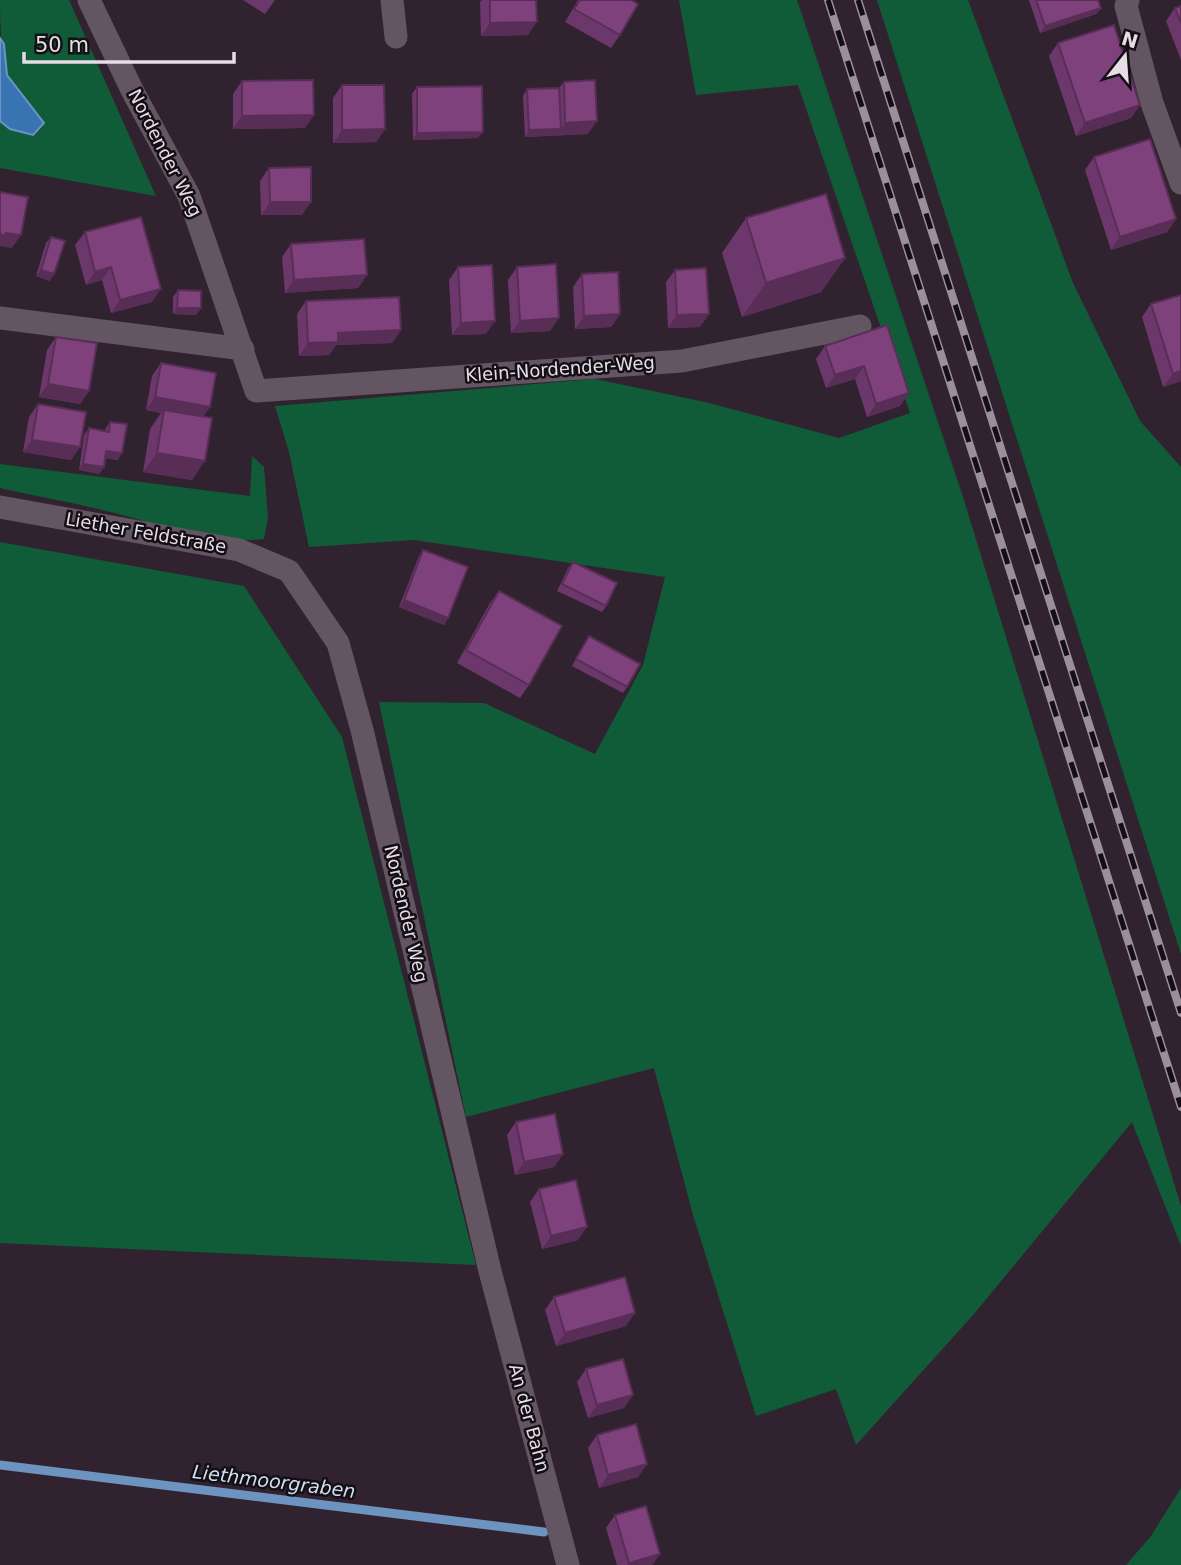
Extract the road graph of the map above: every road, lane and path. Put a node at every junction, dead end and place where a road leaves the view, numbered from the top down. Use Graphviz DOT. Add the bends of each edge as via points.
graph roads {
  1 [pos="89,0"];
  2 [pos="392,0"];
  3 [pos="1128,0"];
  4 [pos="396,37"];
  5 [pos="1181,183"];
  6 [pos="0,318"];
  7 [pos="860,326"];
  8 [pos="243,349"];
  9 [pos="256,391"];
  10 [pos="0,507"];
  11 [pos="289,571"];
  12 [pos="490,1271"];
  13 [pos="568,1565"];
  1 -- 8 [label="street, Nordender Weg" via="189,196"];
  2 -- 4 [label="street"];
  3 -- 5 [label="street" via="1152,103"];
  6 -- 8 [label="street"];
  7 -- 9 [label="street, Klein-Nordender-Weg" via="682,361"];
  8 -- 9 [label="street, Nordender Weg"];
  10 -- 11 [label="street, Liether Feldstraße" via="239,550"];
  11 -- 12 [label="street, Nordender Weg" via="338,643"];
  12 -- 13 [label="street, An der Bahn"];
}
